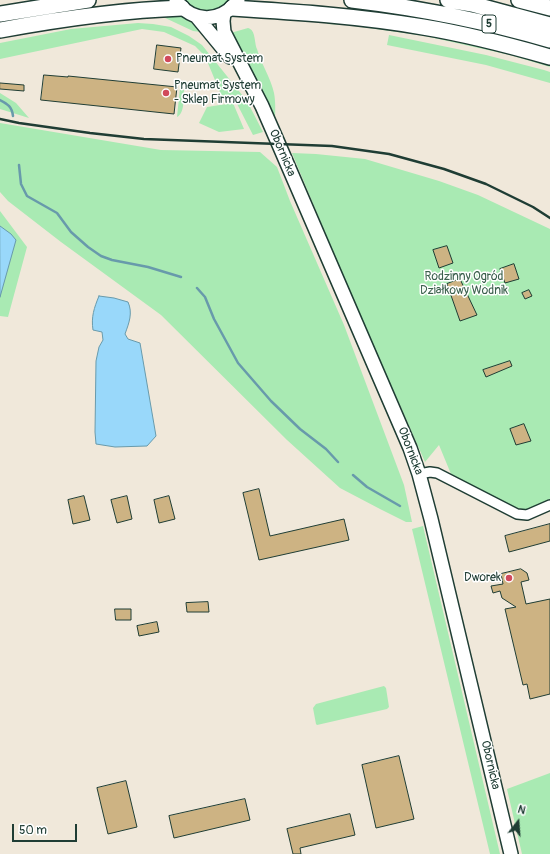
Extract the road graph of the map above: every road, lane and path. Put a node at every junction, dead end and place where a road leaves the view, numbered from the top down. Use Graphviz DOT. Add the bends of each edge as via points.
graph roads {
  1 [pos="88,0"];
  2 [pos="352,0"];
  3 [pos="448,0"];
  4 [pos="519,0"];
  5 [pos="179,4"];
  6 [pos="232,7"];
  7 [pos="550,8"];
  8 [pos="0,14"];
  9 [pos="197,17"];
  10 [pos="550,25"];
  11 [pos="0,30"];
  12 [pos="550,40"];
  13 [pos="550,58"];
  14 [pos="243,71"];
  15 [pos="419,474"];
  16 [pos="550,505"];
  17 [pos="511,854"];
  1 -- 8 [label="main road"];
  2 -- 12 [label="main road, 5" via="449,14"];
  3 -- 10 [label="main road, 5"];
  4 -- 7 [label="main road"];
  5 -- 9 [label="main road, Obornicka"];
  5 -- 11 [label="main road" via="52,20"];
  6 -- 9 [label="main road" via="209,18"];
  6 -- 13 [label="main road" via="394,22 477,38"];
  6 -- 14 [label="main road, Obornicka" via="223,21 224,32"];
  9 -- 14 [label="main road, Obornicka"];
  14 -- 15 [label="main road, Obornicka" via="262,106"];
  15 -- 16 [label="street" via="438,473 517,514 527,515"];
  15 -- 17 [label="main road, Obornicka"];
}
